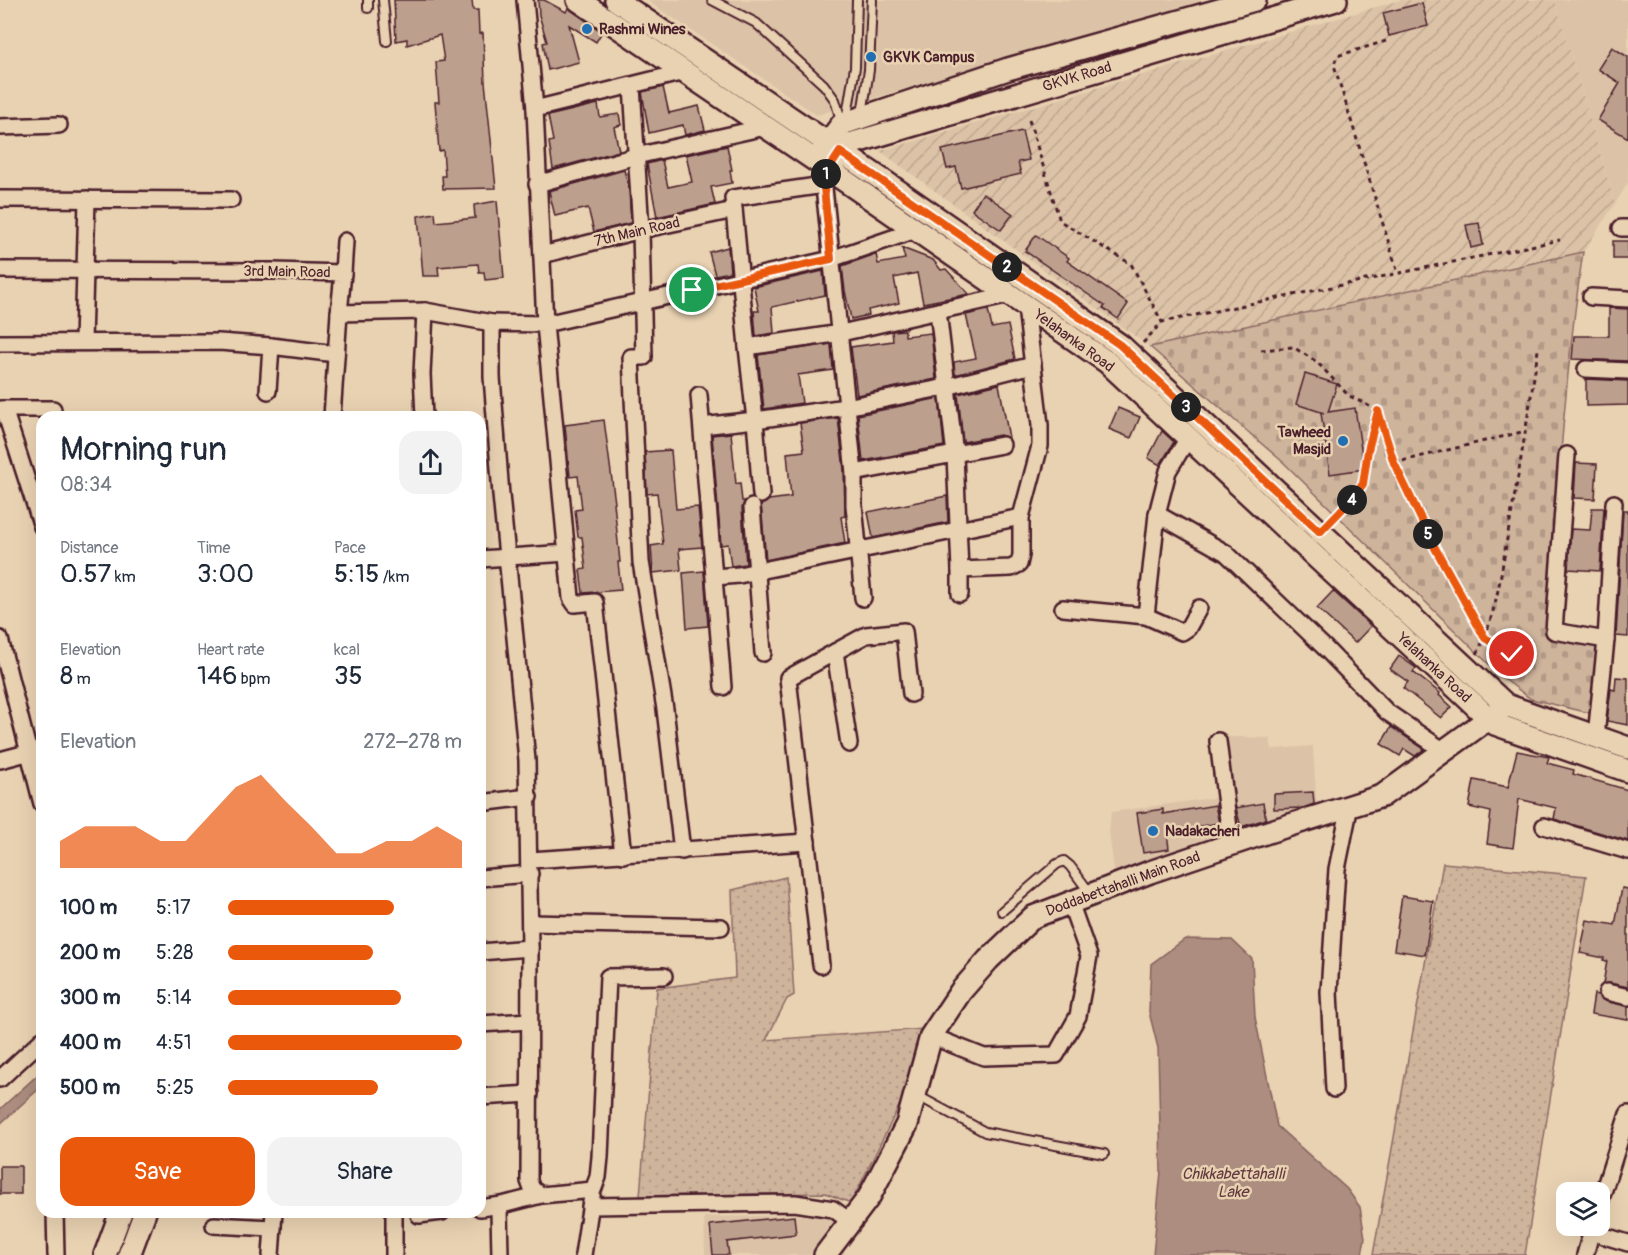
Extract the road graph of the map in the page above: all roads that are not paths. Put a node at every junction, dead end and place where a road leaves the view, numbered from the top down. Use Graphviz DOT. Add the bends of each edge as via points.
graph roads {
  1 [pos="383,0"];
  2 [pos="525,0"];
  3 [pos="578,0"];
  4 [pos="616,0"];
  5 [pos="714,0"];
  6 [pos="857,0"];
  7 [pos="872,0"];
  8 [pos="1255,0"];
  9 [pos="1336,0"];
  10 [pos="387,41"];
  11 [pos="684,72"];
  12 [pos="632,86"];
  13 [pos="535,110"];
  14 [pos="850,122"];
  15 [pos="59,125"];
  16 [pos="0,127"];
  17 [pos="765,127"];
  18 [pos="636,156"];
  19 [pos="835,159"];
  20 [pos="537,184"];
  21 [pos="0,199"];
  22 [pos="87,199"];
  23 [pos="231,200"];
  24 [pos="734,210"];
  25 [pos="641,230"];
  26 [pos="916,231"];
  27 [pos="345,241"];
  28 [pos="542,255"];
  29 [pos="831,259"];
  30 [pos="0,270"];
  31 [pos="86,270"];
  32 [pos="343,273"];
  33 [pos="740,279"];
  34 [pos="1591,297"];
  35 [pos="1628,299"];
  36 [pos="1018,301"];
  37 [pos="644,302"];
  38 [pos="425,311"];
  39 [pos="938,311"];
  40 [pos="339,313"];
  41 [pos="492,323"];
  42 [pos="545,324"];
  43 [pos="841,333"];
  44 [pos="84,342"];
  45 [pos="0,343"];
  46 [pos="272,346"];
  47 [pos="747,347"];
  48 [pos="336,354"];
  49 [pos="1033,365"];
  50 [pos="1586,369"];
  51 [pos="1628,371"];
  52 [pos="946,387"];
  53 [pos="268,391"];
  54 [pos="699,395"];
  55 [pos="846,407"];
  56 [pos="2,409"];
  57 [pos="53,409"];
  58 [pos="332,411"];
  59 [pos="424,411"];
  60 [pos="755,420"];
  61 [pos="702,426"];
  62 [pos="1188,438"];
  63 [pos="1002,445"];
  64 [pos="955,455"];
  65 [pos="1567,455"];
  66 [pos="854,473"];
  67 [pos="1614,503"];
  68 [pos="36,509"];
  69 [pos="1157,514"];
  70 [pos="1021,517"];
  71 [pos="960,530"];
  72 [pos="858,551"];
  73 [pos="567,553"];
  74 [pos="508,558"];
  75 [pos="486,560"];
  76 [pos="960,570"];
  77 [pos="755,571"];
  78 [pos="715,577"];
  79 [pos="960,594"];
  80 [pos="863,598"];
  81 [pos="1063,608"];
  82 [pos="1199,608"];
  83 [pos="1146,616"];
  84 [pos="0,639"];
  85 [pos="1606,640"];
  86 [pos="763,652"];
  87 [pos="836,652"];
  88 [pos="723,687"];
  89 [pos="910,694"];
  90 [pos="1506,705"];
  91 [pos="1489,719"];
  92 [pos="1596,736"];
  93 [pos="1218,741"];
  94 [pos="849,744"];
  95 [pos="1628,748"];
  96 [pos="35,751"];
  97 [pos="1444,751"];
  98 [pos="0,760"];
  99 [pos="1628,771"];
  100 [pos="528,798"];
  101 [pos="486,802"];
  102 [pos="1350,805"];
  103 [pos="1544,826"];
  104 [pos="807,842"];
  105 [pos="1232,844"];
  106 [pos="682,851"];
  107 [pos="1628,851"];
  108 [pos="623,855"];
  109 [pos="530,867"];
  110 [pos="486,877"];
  111 [pos="1090,895"];
  112 [pos="1070,902"];
  113 [pos="1002,911"];
  114 [pos="530,923"];
  115 [pos="721,927"];
  116 [pos="530,948"];
  117 [pos="486,952"];
  118 [pos="821,964"];
  119 [pos="664,976"];
  120 [pos="1607,992"];
  121 [pos="1628,997"];
  122 [pos="529,1021"];
  123 [pos="486,1024"];
  124 [pos="931,1036"];
  125 [pos="36,1046"];
  126 [pos="0,1079"];
  127 [pos="1334,1089"];
  128 [pos="530,1094"];
  129 [pos="915,1094"];
  130 [pos="486,1097"];
  131 [pos="1628,1114"];
  132 [pos="1104,1154"];
  133 [pos="1620,1164"];
  134 [pos="1610,1184"];
  135 [pos="592,1190"];
  136 [pos="541,1195"];
  137 [pos="502,1205"];
  138 [pos="590,1206"];
  139 [pos="486,1207"];
  140 [pos="55,1218"];
  141 [pos="119,1218"];
  142 [pos="143,1218"];
  143 [pos="274,1218"];
  144 [pos="394,1218"];
  145 [pos="851,1222"];
  146 [pos="213,1224"];
  147 [pos="273,1228"];
  148 [pos="1590,1236"];
  149 [pos="1610,1236"];
  150 [pos="1628,1243"];
  151 [pos="56,1255"];
  152 [pos="105,1255"];
  153 [pos="129,1255"];
  154 [pos="272,1255"];
  155 [pos="394,1255"];
  156 [pos="500,1255"];
  157 [pos="583,1255"];
  158 [pos="826,1255"];
  159 [pos="1585,1255"];
  1 -- 10 [label="lane"];
  2 -- 13 [label="street"];
  3 -- 11 [label="main road, Yelahanka Road"];
  4 -- 19 [label="main road, Yelahanka Road"];
  5 -- 14 [label="lane" via="756,23 824,85"];
  6 -- 14 [label="lane"];
  7 -- 14 [label="lane" via="869,70"];
  8 -- 14 [label="main road, GKVK Road" via="1008,69"];
  9 -- 19 [label="main road, GKVK Road"];
  11 -- 12 [label="street"];
  11 -- 17 [label="main road, Yelahanka Road"];
  12 -- 13 [label="street"];
  12 -- 18 [label="street"];
  13 -- 20 [label="street"];
  14 -- 19 [label="main road"];
  14 -- 19 [label="lane"];
  15 -- 16 [label="street"];
  17 -- 18 [label="street"];
  17 -- 19 [label="main road, Yelahanka Road"];
  18 -- 20 [label="street"];
  18 -- 25 [label="street"];
  19 -- 24 [label="street" via="733,198"];
  19 -- 26 [label="main road, Yelahanka Road"];
  19 -- 29 [label="street"];
  19 -- 90 [label="main road, Yelahanka Road" via="1120,345"];
  20 -- 28 [label="street"];
  21 -- 22 [label="street"];
  22 -- 23 [label="street"];
  22 -- 31 [label="street"];
  24 -- 25 [label="street, 7th Main Road"];
  24 -- 33 [label="street"];
  25 -- 28 [label="street, 7th Main Road"];
  25 -- 37 [label="street"];
  26 -- 29 [label="street"];
  26 -- 36 [label="main road, Yelahanka Road"];
  27 -- 32 [label="street"];
  28 -- 42 [label="street"];
  29 -- 33 [label="street"];
  29 -- 43 [label="street"];
  30 -- 31 [label="street, 3rd Main Road"];
  31 -- 32 [label="street, 3rd Main Road"];
  31 -- 44 [label="street"];
  32 -- 40 [label="street, 3rd Main Road"];
  33 -- 37 [label="street"];
  33 -- 47 [label="street"];
  34 -- 35 [label="street"];
  36 -- 39 [label="street"];
  36 -- 49 [label="street"];
  36 -- 62 [label="main road, Yelahanka Road" via="1107,362"];
  37 -- 42 [label="street"];
  37 -- 106 [label="street" via="644,357 631,357 641,562"];
  38 -- 40 [label="street"];
  38 -- 41 [label="street"];
  38 -- 59 [label="street"];
  39 -- 43 [label="street"];
  39 -- 52 [label="street"];
  40 -- 48 [label="street, 3rd Main Road"];
  41 -- 42 [label="street"];
  41 -- 74 [label="street" via="492,377"];
  42 -- 73 [label="street"];
  43 -- 47 [label="street"];
  43 -- 55 [label="street"];
  44 -- 45 [label="street"];
  44 -- 46 [label="street"];
  46 -- 48 [label="street"];
  46 -- 53 [label="street"];
  47 -- 60 [label="street"];
  48 -- 58 [label="street, 3rd Main Road"];
  49 -- 52 [label="street"];
  49 -- 70 [label="street" via="1040,446"];
  50 -- 51 [label="street"];
  52 -- 55 [label="street"];
  52 -- 64 [label="street"];
  54 -- 61 [label="street"];
  55 -- 60 [label="street"];
  55 -- 66 [label="street"];
  56 -- 57 [label="street"];
  56 -- 68 [label="street"];
  60 -- 61 [label="street"];
  60 -- 77 [label="street"];
  61 -- 78 [label="street"];
  62 -- 69 [label="street" via="1168,471"];
  62 -- 91 [label="main road, Yelahanka Road"];
  63 -- 64 [label="street"];
  64 -- 66 [label="street"];
  64 -- 71 [label="street"];
  65 -- 85 [label="street" via="1554,631"];
  66 -- 72 [label="street"];
  67 -- 85 [label="street"];
  69 -- 83 [label="street"];
  69 -- 97 [label="street" via="1226,553 1387,711"];
  70 -- 71 [label="street"];
  70 -- 76 [label="street" via="1019,564 1011,568"];
  71 -- 72 [label="street"];
  71 -- 76 [label="street"];
  72 -- 77 [label="street"];
  72 -- 80 [label="street"];
  73 -- 74 [label="street"];
  73 -- 108 [label="street" via="572,601 595,602"];
  74 -- 75 [label="street"];
  74 -- 100 [label="street"];
  76 -- 79 [label="street"];
  77 -- 78 [label="street"];
  77 -- 86 [label="street"];
  78 -- 88 [label="street"];
  81 -- 83 [label="street"];
  82 -- 83 [label="street" via="1182,632"];
  84 -- 96 [label="street"];
  85 -- 92 [label="street"];
  87 -- 89 [label="street" via="866,635 904,632"];
  87 -- 94 [label="street"];
  87 -- 104 [label="street" via="788,678"];
  90 -- 91 [label="main road, Doddabettahalli Main Road"];
  90 -- 92 [label="main road, Yelahanka Road"];
  91 -- 97 [label="main road, Doddabettahalli Main Road"];
  91 -- 99 [label="main road, Yelahanka Road"];
  92 -- 95 [label="main road, Yelahanka Road"];
  93 -- 105 [label="street"];
  96 -- 98 [label="street"];
  97 -- 102 [label="main road, Doddabettahalli Main Road" via="1382,796"];
  100 -- 101 [label="street"];
  100 -- 109 [label="street"];
  102 -- 105 [label="main road, Doddabettahalli Main Road"];
  102 -- 127 [label="street" via="1337,869 1329,993"];
  103 -- 107 [label="street"];
  104 -- 106 [label="street"];
  104 -- 118 [label="street"];
  105 -- 111 [label="main road, Doddabettahalli Main Road"];
  106 -- 108 [label="street"];
  108 -- 109 [label="street"];
  109 -- 110 [label="street"];
  109 -- 114 [label="street"];
  111 -- 112 [label="main road, Doddabettahalli Main Road"];
  111 -- 113 [label="lane" via="1064,861"];
  112 -- 124 [label="main road, Doddabettahalli Main Road" via="1033,917 988,960"];
  112 -- 124 [label="street" via="1089,956 1078,1016 1056,1055 984,1057"];
  114 -- 115 [label="street"];
  114 -- 116 [label="street"];
  116 -- 117 [label="street"];
  116 -- 122 [label="street"];
  119 -- 135 [label="street" via="608,977 600,1157"];
  120 -- 121 [label="street"];
  122 -- 123 [label="street"];
  122 -- 128 [label="street"];
  124 -- 129 [label="main road, Doddabettahalli Main Road"];
  125 -- 126 [label="street"];
  128 -- 130 [label="street"];
  128 -- 136 [label="street" via="529,1181"];
  129 -- 132 [label="lane" via="985,1132"];
  129 -- 145 [label="main road, Doddabettahalli Main Road" via="907,1124"];
  131 -- 133 [label="street"];
  133 -- 134 [label="street"];
  135 -- 136 [label="street"];
  135 -- 138 [label="street"];
  136 -- 137 [label="street"];
  137 -- 139 [label="street"];
  137 -- 156 [label="street"];
  138 -- 145 [label="street" via="795,1203 833,1209"];
  138 -- 157 [label="street"];
  140 -- 151 [label="street"];
  141 -- 152 [label="main road"];
  142 -- 153 [label="main road"];
  143 -- 147 [label="street"];
  144 -- 155 [label="street"];
  145 -- 158 [label="main road, Doddabettahalli Main Road"];
  146 -- 147 [label="street"];
  147 -- 154 [label="street"];
  148 -- 159 [label="street"];
  149 -- 150 [label="street"];
}
